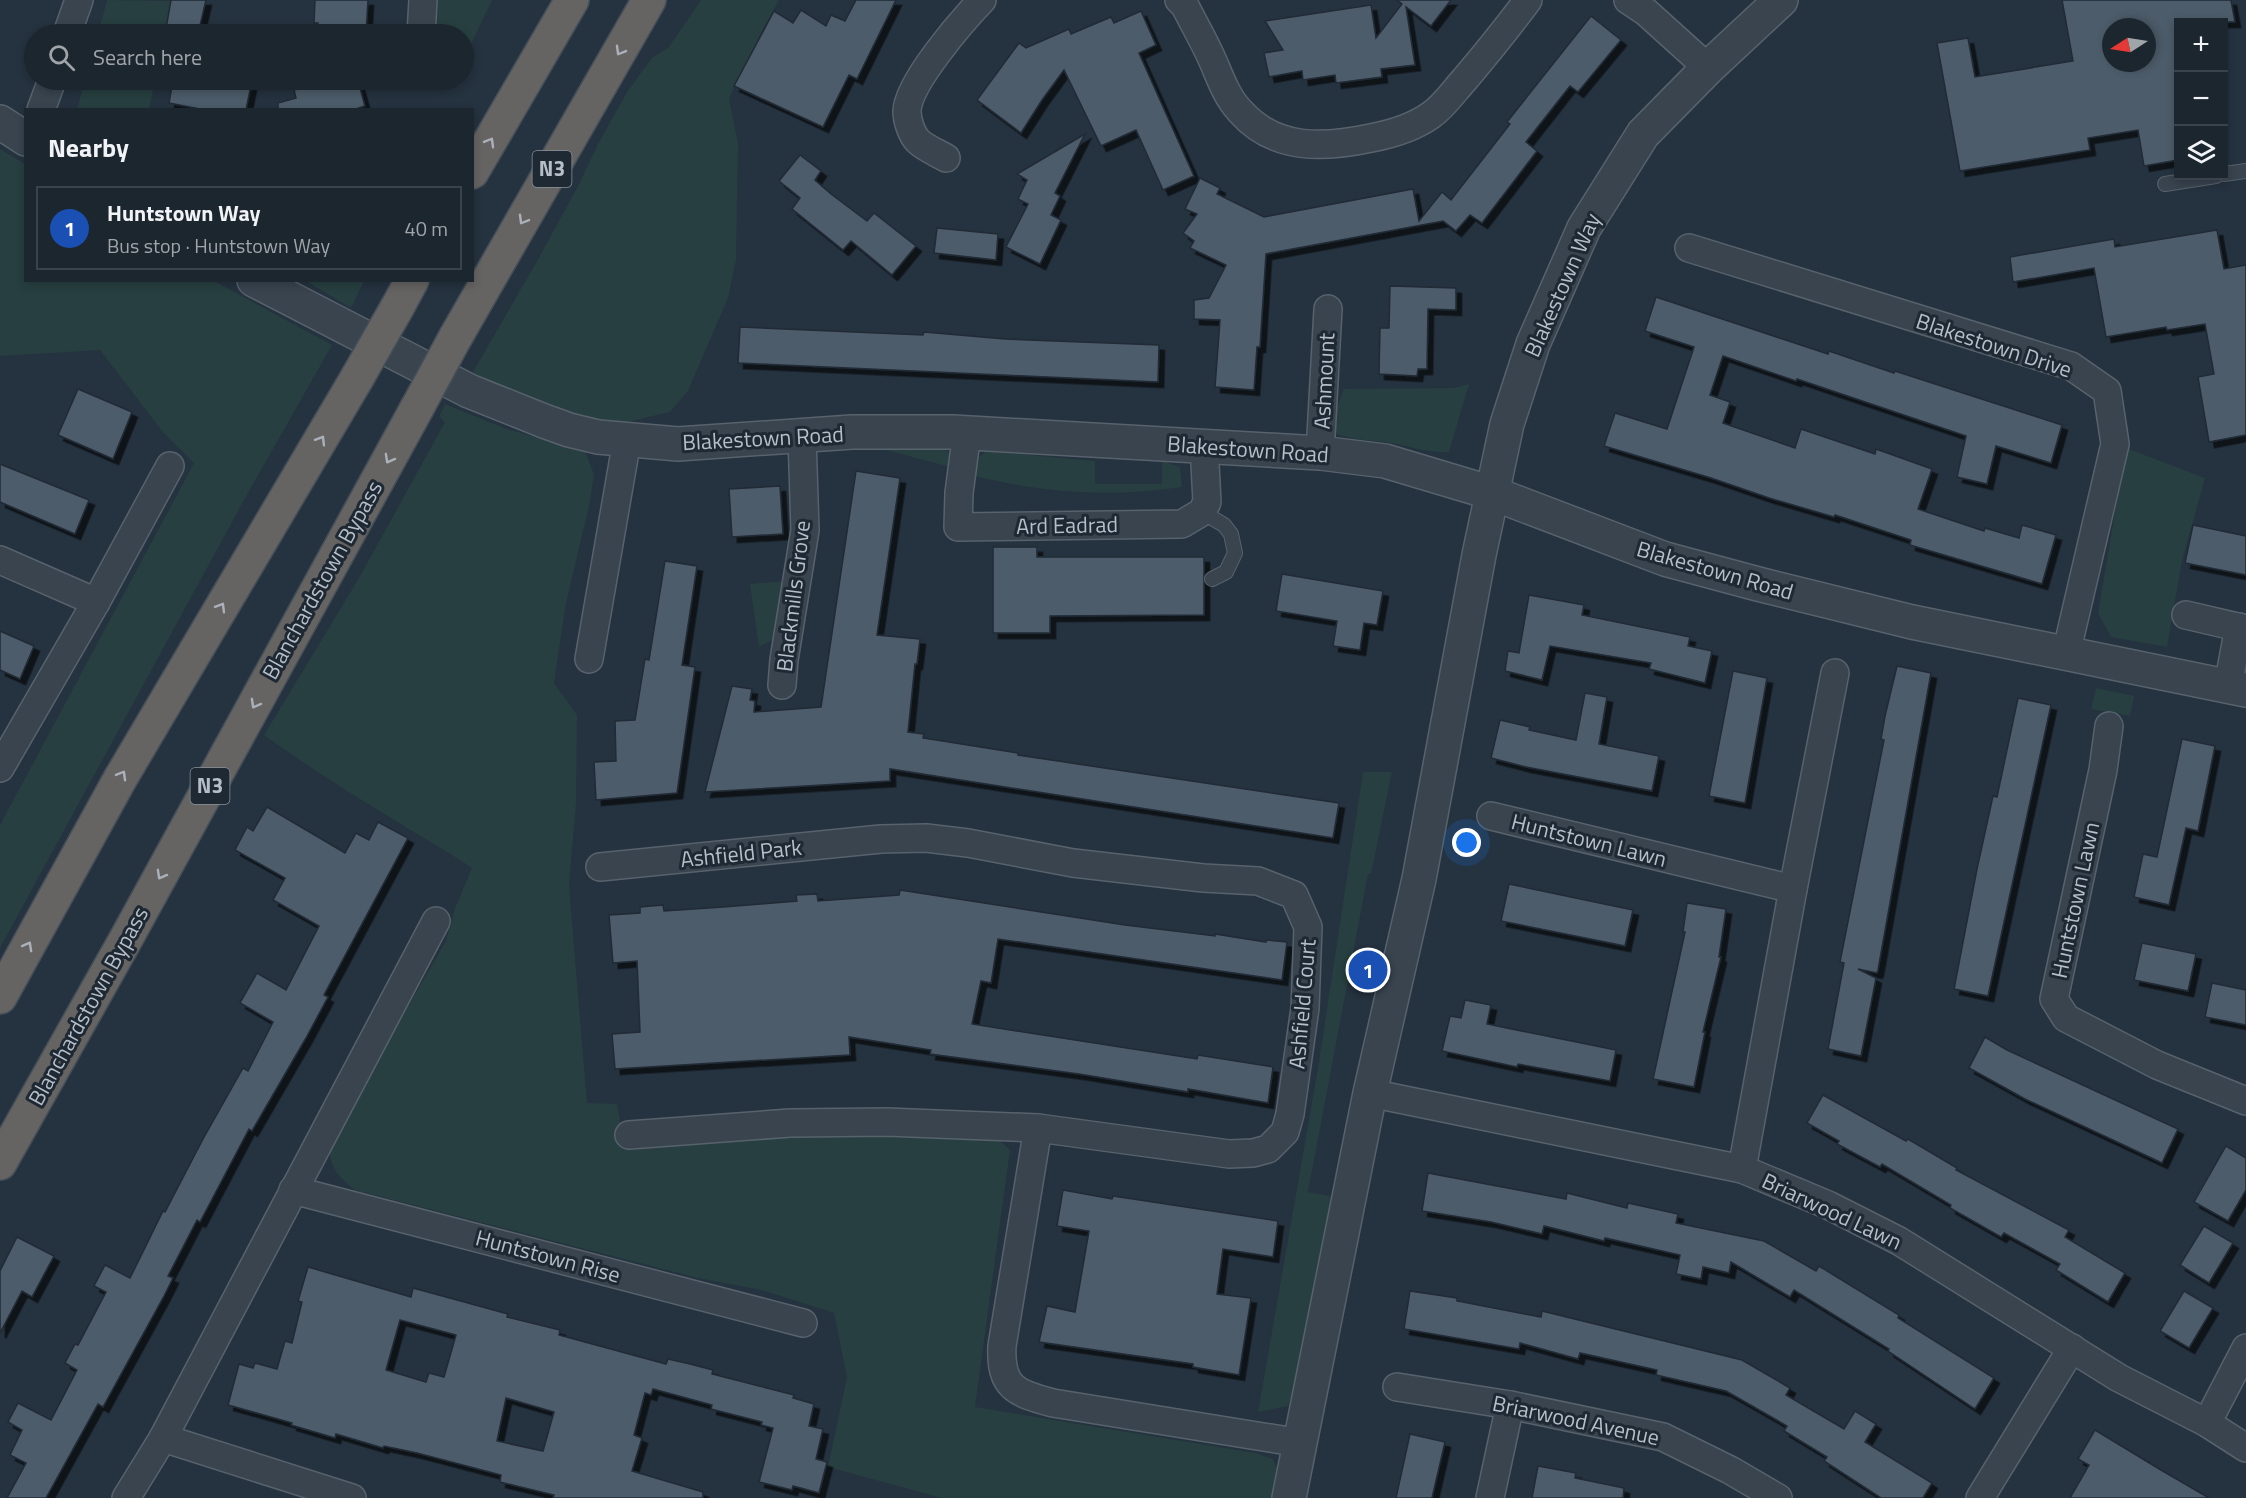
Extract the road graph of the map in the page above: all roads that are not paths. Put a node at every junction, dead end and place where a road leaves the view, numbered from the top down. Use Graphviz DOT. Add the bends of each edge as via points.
graph roads {
  1 [pos="79,0"];
  2 [pos="423,0"];
  3 [pos="553,0"];
  4 [pos="572,0"];
  5 [pos="649,0"];
  6 [pos="982,0"];
  7 [pos="1179,0"];
  8 [pos="1528,0"];
  9 [pos="1628,0"];
  10 [pos="1781,0"];
  11 [pos="71,24"];
  12 [pos="422,24"];
  13 [pos="1708,68"];
  14 [pos="48,90"];
  15 [pos="42,108"];
  16 [pos="508,112"];
  17 [pos="0,122"];
  18 [pos="24,138"];
  19 [pos="946,158"];
  20 [pos="474,169"];
  21 [pos="2246,171"];
  22 [pos="2228,173"];
  23 [pos="2190,180"];
  24 [pos="2165,184"];
  25 [pos="1689,248"];
  26 [pos="258,282"];
  27 [pos="405,293"];
  28 [pos="1328,309"];
  29 [pos="967,432"];
  30 [pos="802,436"];
  31 [pos="627,440"];
  32 [pos="1204,446"];
  33 [pos="1320,453"];
  34 [pos="171,466"];
  35 [pos="1492,493"];
  36 [pos="1202,512"];
  37 [pos="0,560"];
  38 [pos="1212,579"];
  39 [pos="96,602"];
  40 [pos="2186,615"];
  41 [pos="2242,628"];
  42 [pos="2066,654"];
  43 [pos="589,659"];
  44 [pos="776,667"];
  45 [pos="1835,673"];
  46 [pos="2237,688"];
  47 [pos="2109,726"];
  48 [pos="0,768"];
  49 [pos="1491,816"];
  50 [pos="881,839"];
  51 [pos="600,867"];
  52 [pos="1793,889"];
  53 [pos="436,921"];
  54 [pos="0,997"];
  55 [pos="1370,1093"];
  56 [pos="2246,1101"];
  57 [pos="1038,1128"];
  58 [pos="629,1135"];
  59 [pos="0,1163"];
  60 [pos="1742,1169"];
  61 [pos="293,1190"];
  62 [pos="803,1323"];
  63 [pos="2072,1348"];
  64 [pos="2246,1348"];
  65 [pos="1397,1387"];
  66 [pos="1510,1405"];
  67 [pos="2207,1423"];
  68 [pos="163,1438"];
  69 [pos="1301,1443"];
  70 [pos="2246,1448"];
  71 [pos="126,1498"];
  72 [pos="352,1498"];
  73 [pos="1289,1498"];
  74 [pos="1491,1498"];
  75 [pos="1778,1498"];
  76 [pos="1980,1498"];
  1 -- 11 [label="street"];
  2 -- 12 [label="street"];
  3 -- 16 [label="highway"];
  4 -- 16 [label="highway"];
  5 -- 59 [label="highway, Blanchardstown Bypass / N3, one-way, bridge" via="455,338"];
  6 -- 19 [label="street" via="949,36 917,85 907,110 918,141"];
  7 -- 8 [label="street" via="1228,96 1240,111 1271,136 1311,146 1391,133 1430,116"];
  9 -- 13 [label="street"];
  10 -- 13 [label="street, Blakestown Way"];
  13 -- 35 [label="street, Blakestown Way" via="1643,134 1584,228 1533,344 1503,437"];
  14 -- 15 [label="street"];
  20 -- 16 [label="highway, one-way"];
  17 -- 18 [label="street"];
  21 -- 22 [label="lane"];
  23 -- 24 [label="lane"];
  25 -- 42 [label="street, Blakestown Drive" via="2071,366 2107,391 2115,444"];
  26 -- 31 [label="street, Blakestown Road" via="469,391 569,430"];
  54 -- 27 [label="highway, one-way, bridge" via="120,779"];
  28 -- 33 [label="street, Ashmount"];
  29 -- 30 [label="street, Blakestown Road"];
  29 -- 32 [label="street, Blakestown Road"];
  29 -- 36 [label="street, Ard Eadrad" via="957,527 1182,524"];
  30 -- 31 [label="street, Blakestown Road" via="678,444"];
  30 -- 44 [label="street, Blackmills Grove" via="805,530"];
  31 -- 43 [label="street"];
  32 -- 33 [label="street, Blakestown Road"];
  32 -- 36 [label="street" via="1206,502"];
  33 -- 35 [label="street, Blakestown Road" via="1384,461"];
  34 -- 39 [label="street"];
  35 -- 42 [label="street, Blakestown Road" via="1675,561 1830,603"];
  35 -- 55 [label="street, Blakestown Way" via="1419,879"];
  36 -- 38 [label="lane" via="1224,525 1231,534 1235,553 1227,572"];
  37 -- 39 [label="street"];
  39 -- 48 [label="street"];
  40 -- 41 [label="street"];
  41 -- 46 [label="street"];
  42 -- 46 [label="street, Blakestown Road"];
  45 -- 52 [label="street"];
  47 -- 56 [label="street, Huntstown Lawn" via="2054,999 2066,1018 2157,1065"];
  49 -- 52 [label="street, Huntstown Lawn"];
  50 -- 51 [label="street, Ashfield Park"];
  50 -- 57 [label="street, Ashfield Court" via="926,838 1073,863 1258,881 1294,895 1308,927 1305,1008 1290,1114 1285,1132 1276,1143 1253,1153 1228,1154"];
  52 -- 60 [label="street"];
  53 -- 61 [label="street"];
  55 -- 60 [label="street, Briarwood Lawn"];
  55 -- 69 [label="street, Blakestown Way"];
  57 -- 58 [label="street, Ashfield Court" via="838,1122"];
  57 -- 69 [label="street" via="1002,1346 1001,1365 1009,1383 1026,1396 1053,1403"];
  60 -- 63 [label="street, Briarwood Lawn" via="1828,1205 1899,1241"];
  61 -- 62 [label="street, Huntstown Rise" via="745,1296"];
  61 -- 68 [label="street"];
  63 -- 67 [label="street, Briarwood Lawn" via="2119,1378"];
  63 -- 76 [label="street"];
  64 -- 67 [label="street"];
  65 -- 66 [label="street, Briarwood Avenue"];
  66 -- 74 [label="street"];
  66 -- 75 [label="street, Briarwood Avenue" via="1663,1437"];
  67 -- 70 [label="street, Briarwood Lawn"];
  68 -- 71 [label="street"];
  68 -- 72 [label="street"];
  69 -- 73 [label="street, Blakestown Way"];
}
